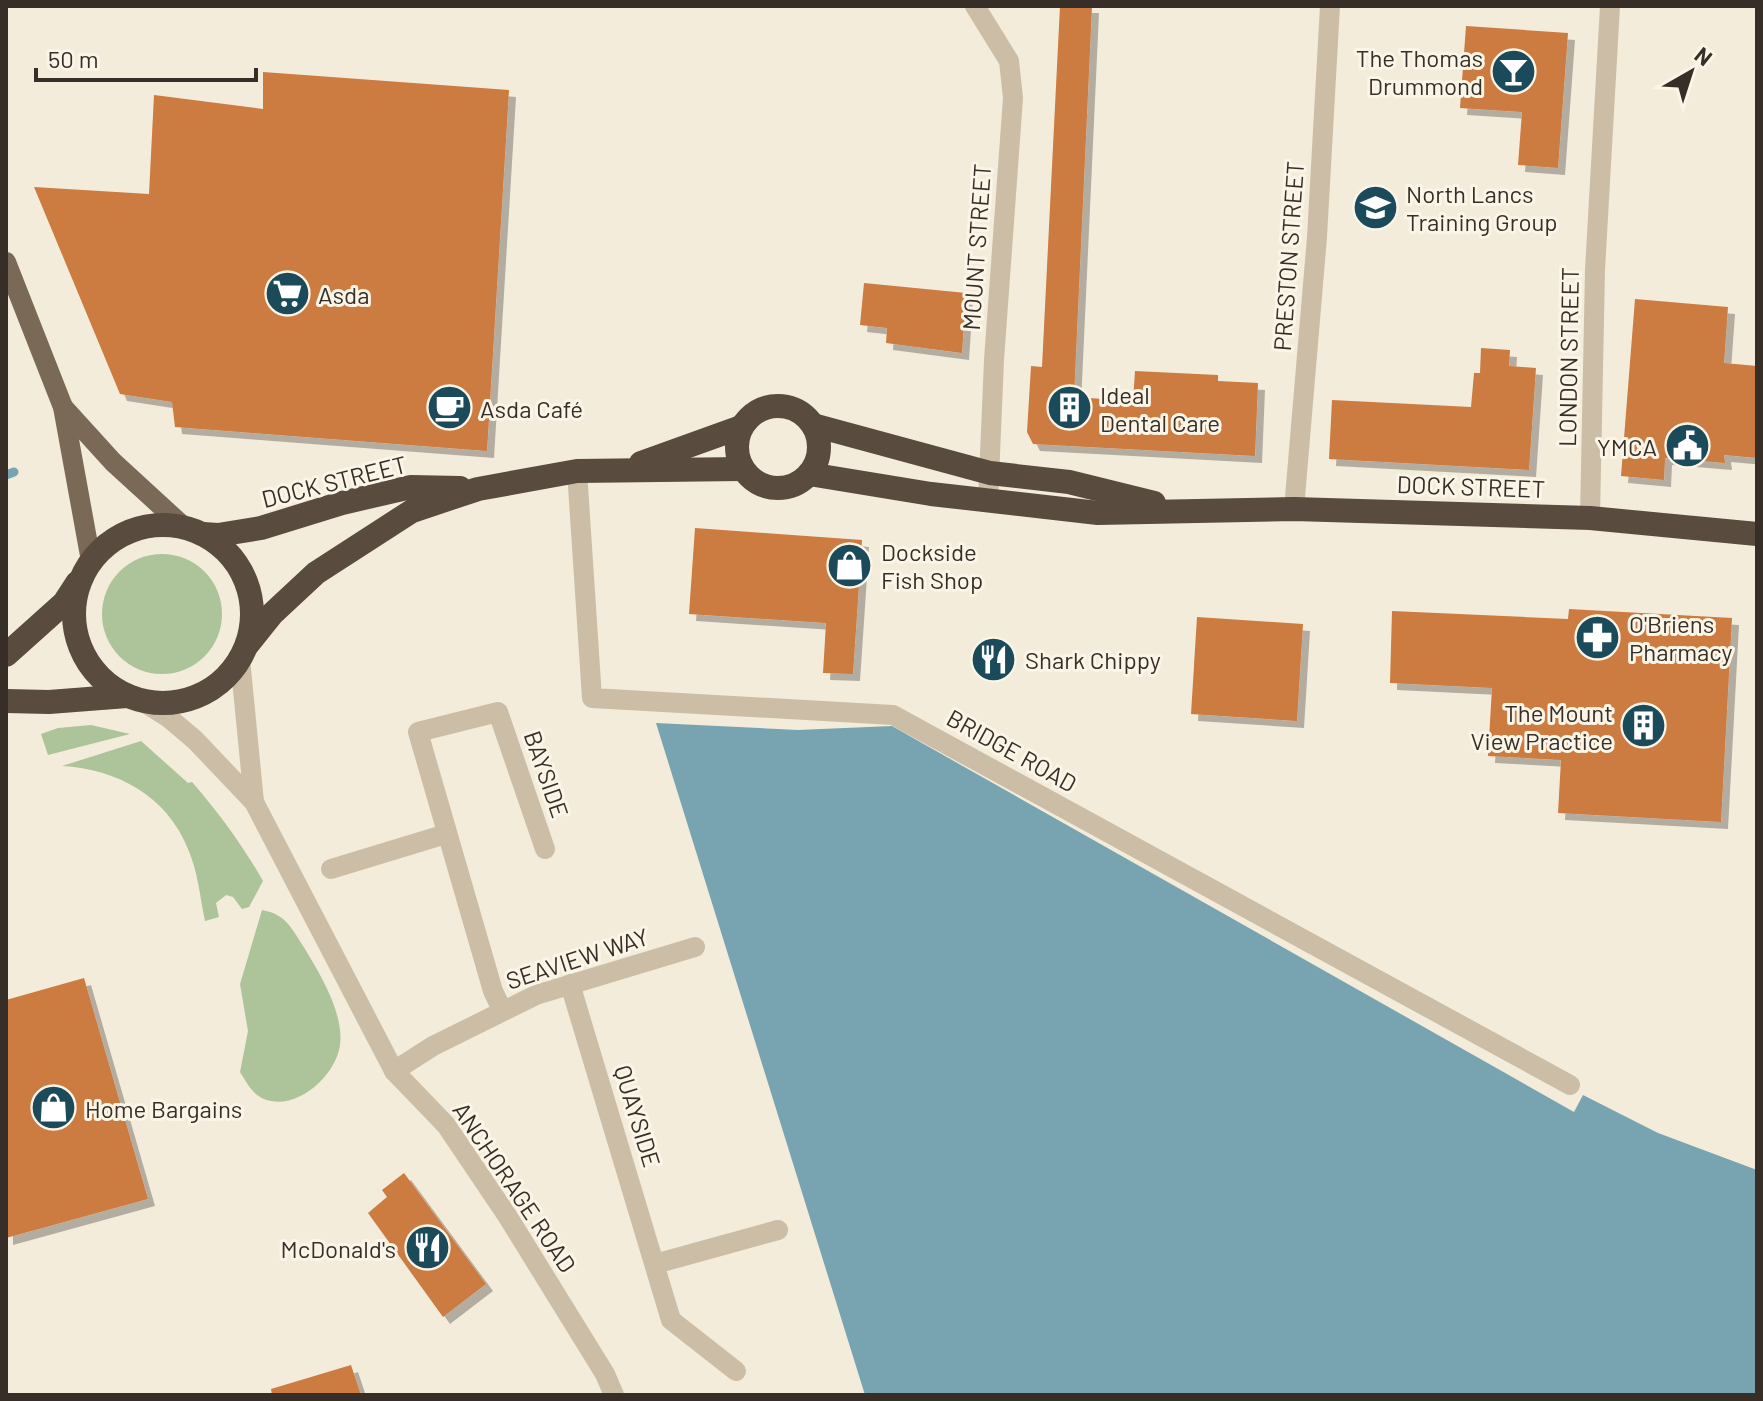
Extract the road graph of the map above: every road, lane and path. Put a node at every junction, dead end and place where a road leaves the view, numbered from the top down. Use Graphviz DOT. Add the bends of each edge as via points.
graph roads {
  1 [pos="975,6"];
  2 [pos="1330,6"];
  3 [pos="1610,6"];
  4 [pos="6,262"];
  5 [pos="63,407"];
  6 [pos="813,425"];
  7 [pos="741,427"];
  8 [pos="742,469"];
  9 [pos="620,470"];
  10 [pos="577,471"];
  11 [pos="990,473"];
  12 [pos="809,474"];
  13 [pos="478,489"];
  14 [pos="988,502"];
  15 [pos="1294,509"];
  16 [pos="1184,510"];
  17 [pos="1590,518"];
  18 [pos="194,531"];
  19 [pos="1757,534"];
  20 [pos="86,570"];
  21 [pos="243,652"];
  22 [pos="6,655"];
  23 [pos="134,698"];
  24 [pos="6,701"];
  25 [pos="254,802"];
  26 [pos="446,834"];
  27 [pos="545,849"];
  28 [pos="331,869"];
  29 [pos="695,947"];
  30 [pos="570,984"];
  31 [pos="502,1010"];
  32 [pos="394,1071"];
  33 [pos="1570,1085"];
  34 [pos="778,1230"];
  35 [pos="655,1264"];
  36 [pos="736,1371"];
  37 [pos="614,1395"];
  1 -- 11 [label="street, MOUNT STREET" via="1009,61 1013,98"];
  2 -- 15 [label="street, PRESTON STREET"];
  3 -- 17 [label="street, LONDON STREET" via="1595,270"];
  4 -- 5 [label="main road"];
  5 -- 18 [label="main road" via="122,471"];
  5 -- 20 [label="main road"];
  6 -- 7 [label="highway" via="796,410 775,406 755,412"];
  6 -- 11 [label="highway, DOCK STREET"];
  6 -- 12 [label="highway" via="819,449"];
  7 -- 8 [label="highway" via="736,452"];
  7 -- 9 [label="highway, DOCK STREET"];
  8 -- 9 [label="highway, DOCK STREET"];
  8 -- 12 [label="highway" via="775,489 799,483"];
  9 -- 10 [label="highway, DOCK STREET"];
  10 -- 13 [label="highway, DOCK STREET"];
  10 -- 33 [label="street, BRIDGE ROAD" via="592,698 893,715"];
  11 -- 14 [label="street, MOUNT STREET"];
  11 -- 16 [label="highway, DOCK STREET" via="1069,482"];
  12 -- 14 [label="highway, DOCK STREET"];
  13 -- 18 [label="highway, DOCK STREET" via="411,487 261,528 218,535"];
  13 -- 21 [label="highway, DOCK STREET" via="412,511 327,566 293,592"];
  14 -- 16 [label="highway, DOCK STREET" via="1098,513"];
  15 -- 16 [label="highway, DOCK STREET"];
  15 -- 17 [label="highway, DOCK STREET"];
  17 -- 19 [label="highway, DOCK STREET"];
  18 -- 20 [label="highway" via="159,524 135,529 111,541"];
  18 -- 21 [label="highway" via="220,545 249,590 253,613"];
  20 -- 22 [label="highway" via="64,603"];
  20 -- 23 [label="highway" via="74,613 76,635 102,680"];
  21 -- 23 [label="highway" via="227,677 206,692 182,701"];
  21 -- 25 [label="street, ANCHORAGE ROAD"];
  23 -- 24 [label="highway"];
  23 -- 25 [label="street, ANCHORAGE ROAD" via="195,740"];
  25 -- 32 [label="street, ANCHORAGE ROAD"];
  26 -- 27 [label="street, BAYSIDE" via="418,732 498,712"];
  26 -- 28 [label="street"];
  26 -- 31 [label="street, BAYSIDE"];
  29 -- 30 [label="street, SEAVIEW WAY"];
  30 -- 31 [label="street, SEAVIEW WAY"];
  30 -- 35 [label="street, QUAYSIDE"];
  31 -- 32 [label="street, SEAVIEW WAY"];
  32 -- 37 [label="street, ANCHORAGE ROAD" via="455,1138"];
  34 -- 35 [label="street"];
  35 -- 36 [label="street, QUAYSIDE" via="671,1320"];
}
